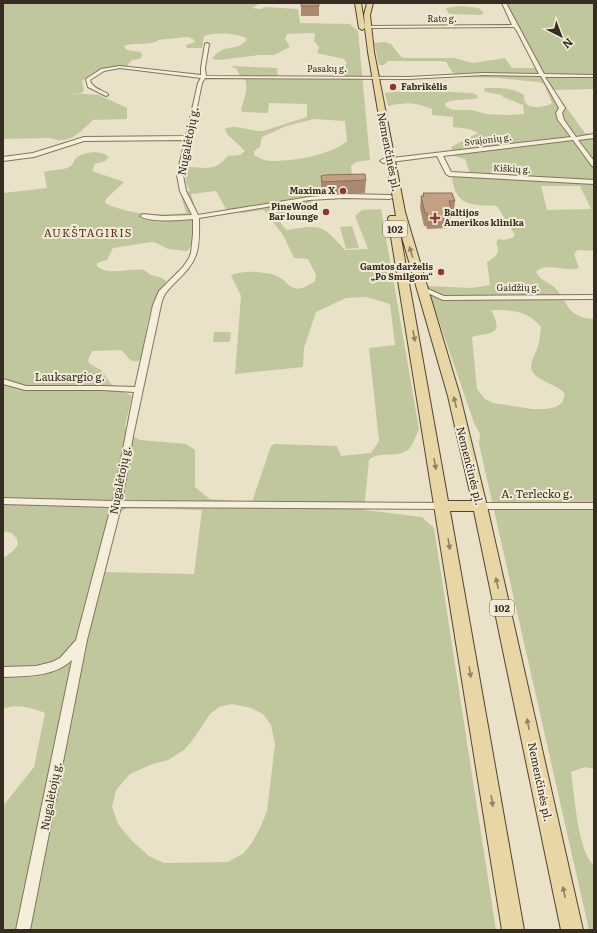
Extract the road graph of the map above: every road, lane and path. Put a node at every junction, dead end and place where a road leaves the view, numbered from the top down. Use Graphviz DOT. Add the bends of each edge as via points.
graph roads {
  1 [pos="358,3"];
  2 [pos="370,3"];
  3 [pos="504,3"];
  4 [pos="515,26"];
  5 [pos="368,27"];
  6 [pos="208,44"];
  7 [pos="542,75"];
  8 [pos="594,76"];
  9 [pos="204,77"];
  10 [pos="371,77"];
  11 [pos="106,94"];
  12 [pos="594,136"];
  13 [pos="188,138"];
  14 [pos="574,138"];
  15 [pos="440,156"];
  16 [pos="3,159"];
  17 [pos="387,161"];
  18 [pos="594,165"];
  19 [pos="594,182"];
  20 [pos="390,197"];
  21 [pos="143,216"];
  22 [pos="196,216"];
  23 [pos="423,289"];
  24 [pos="594,297"];
  25 [pos="442,298"];
  26 [pos="427,306"];
  27 [pos="3,381"];
  28 [pos="138,390"];
  29 [pos="3,501"];
  30 [pos="117,504"];
  31 [pos="443,506"];
  32 [pos="480,506"];
  33 [pos="594,506"];
  34 [pos="82,640"];
  35 [pos="3,672"];
  36 [pos="23,930"];
  37 [pos="513,930"];
  38 [pos="572,930"];
  1 -- 10 [label="main road, Nemenčinės pl. / 102"];
  2 -- 5 [label="main road, Nemenčinės pl. / 102"];
  3 -- 4 [label="street"];
  4 -- 5 [label="street, Rato g."];
  4 -- 7 [label="street" via="520,30"];
  5 -- 10 [label="main road, Nemenčinės pl. / 102"];
  6 -- 9 [label="street, Nugalėtojų g." via="203,68"];
  7 -- 8 [label="street, Pasakų g."];
  7 -- 10 [label="street, Pasakų g." via="455,74"];
  7 -- 14 [label="street" via="562,108 559,113 561,120"];
  9 -- 10 [label="street, Pasakų g."];
  9 -- 11 [label="street, Pasakų g." via="113,68 88,79 90,86"];
  9 -- 13 [label="street, Nugalėtojų g." via="200,83"];
  10 -- 17 [label="main road, Nemenčinės pl. / 102"];
  12 -- 14 [label="street, Svajonių g."];
  13 -- 16 [label="street" via="84,139 34,155"];
  13 -- 22 [label="street, Nugalėtojų g." via="180,181"];
  14 -- 15 [label="street, Svajonių g."];
  14 -- 18 [label="street"];
  15 -- 17 [label="street, Svajonių g."];
  15 -- 19 [label="street, Kiškių g." via="449,174"];
  17 -- 20 [label="main road, Nemenčinės pl. / 102"];
  23 -- 17 [label="main road, Nemenčinės pl. / 102, one-way"];
  20 -- 22 [label="street" via="309,198"];
  20 -- 31 [label="main road, Nemenčinės pl. / 102, one-way"];
  21 -- 22 [label="street"];
  22 -- 28 [label="street, Nugalėtojų g." via="192,258 159,298"];
  23 -- 25 [label="street"];
  23 -- 26 [label="main road, Nemenčinės pl. / 102"];
  24 -- 25 [label="street, Gaidžių g."];
  25 -- 26 [label="street"];
  32 -- 26 [label="main road, Nemenčinės pl. / 102, one-way" via="454,396"];
  27 -- 28 [label="street, Lauksargio g." via="25,388"];
  28 -- 30 [label="street, Nugalėtojų g."];
  29 -- 30 [label="street"];
  30 -- 31 [label="street"];
  30 -- 34 [label="street, Nugalėtojų g."];
  31 -- 32 [label="main road"];
  31 -- 37 [label="main road, Nemenčinės pl. / 102, one-way"];
  32 -- 33 [label="street, A. Terlecko g."];
  38 -- 32 [label="main road, Nemenčinės pl. / 102, one-way"];
  34 -- 35 [label="street" via="73,655 54,667"];
  34 -- 36 [label="street, Nugalėtojų g."];
}
